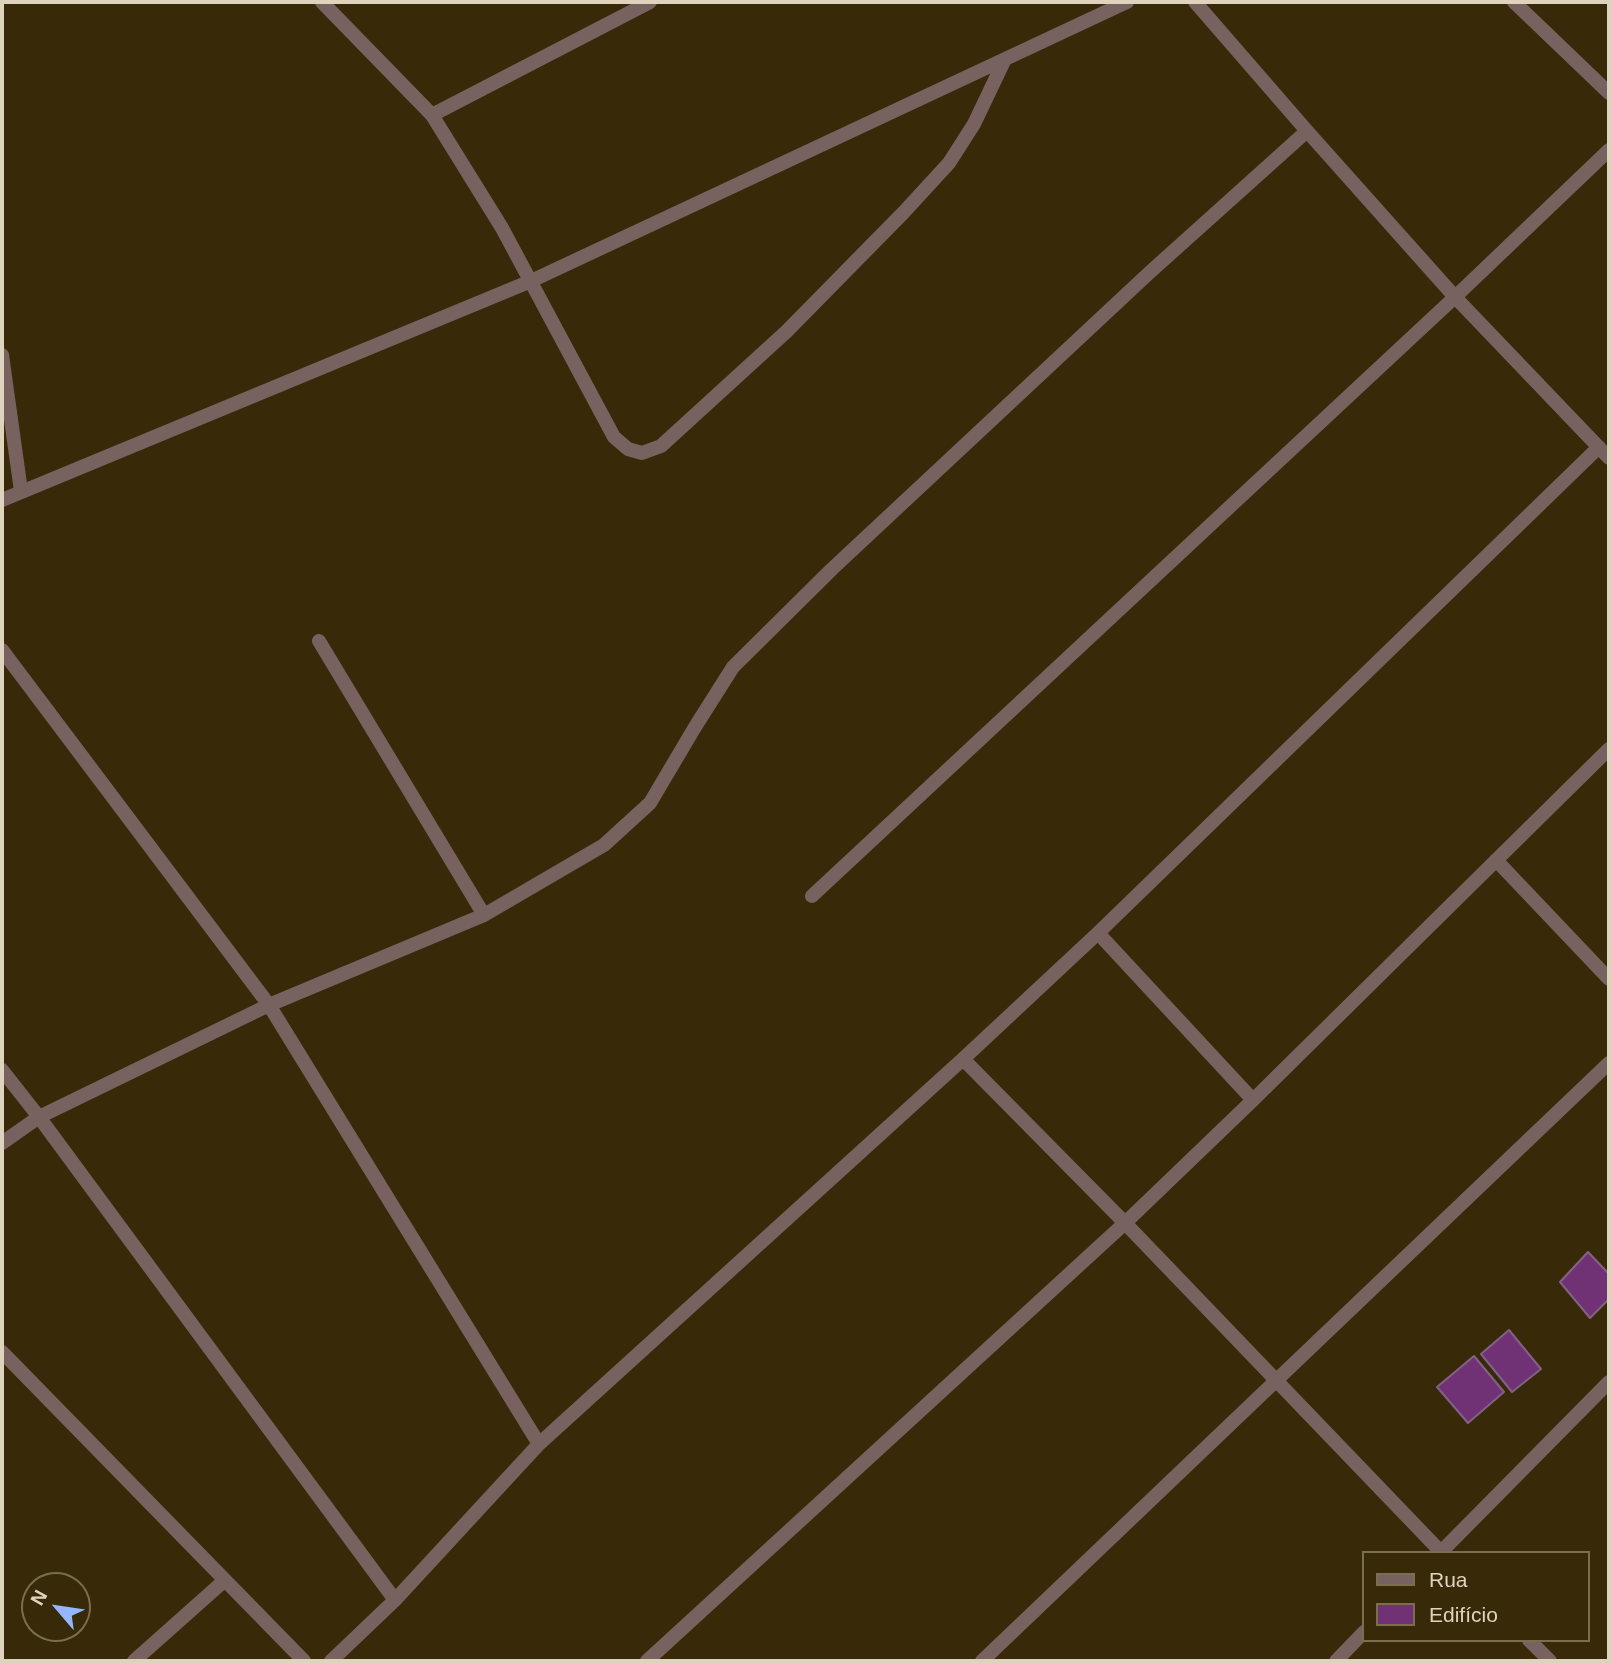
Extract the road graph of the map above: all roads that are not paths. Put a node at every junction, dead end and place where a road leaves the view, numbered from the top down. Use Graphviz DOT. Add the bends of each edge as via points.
graph roads {
  1 [pos="322,2"];
  2 [pos="650,2"];
  3 [pos="1127,2"];
  4 [pos="1195,2"];
  5 [pos="1514,2"];
  6 [pos="1005,59"];
  7 [pos="1609,93"];
  8 [pos="432,115"];
  9 [pos="1307,131"];
  10 [pos="1609,150"];
  11 [pos="531,281"];
  12 [pos="1455,297"];
  13 [pos="2,355"];
  14 [pos="1604,452"];
  15 [pos="21,491"];
  16 [pos="2,500"];
  17 [pos="319,641"];
  18 [pos="2,650"];
  19 [pos="1609,749"];
  20 [pos="1496,860"];
  21 [pos="812,896"];
  22 [pos="484,915"];
  23 [pos="1098,933"];
  24 [pos="1609,979"];
  25 [pos="269,1004"];
  26 [pos="962,1059"];
  27 [pos="1609,1063"];
  28 [pos="2,1070"];
  29 [pos="1253,1100"];
  30 [pos="39,1117"];
  31 [pos="2,1143"];
  32 [pos="1125,1223"];
  33 [pos="2,1352"];
  34 [pos="1277,1381"];
  35 [pos="1609,1382"];
  36 [pos="539,1444"];
  37 [pos="1440,1551"];
  38 [pos="1442,1551"];
  39 [pos="225,1580"];
  40 [pos="395,1600"];
  41 [pos="1362,1634"];
  42 [pos="1531,1642"];
  43 [pos="134,1661"];
  44 [pos="304,1661"];
  45 [pos="331,1661"];
  46 [pos="647,1661"];
  47 [pos="982,1661"];
  48 [pos="1336,1661"];
  49 [pos="1550,1661"];
  1 -- 8 [label="street"];
  2 -- 8 [label="street"];
  3 -- 6 [label="street"];
  4 -- 9 [label="street"];
  5 -- 7 [label="street"];
  6 -- 11 [label="street"];
  6 -- 11 [label="street" via="974,124 948,163 787,331 661,446 642,453 614,437"];
  8 -- 11 [label="street"];
  9 -- 12 [label="street"];
  9 -- 22 [label="street" via="871,532 733,667 650,803 604,845"];
  10 -- 12 [label="street"];
  11 -- 15 [label="street"];
  12 -- 14 [label="street"];
  12 -- 21 [label="street"];
  13 -- 15 [label="street"];
  14 -- 23 [label="street"];
  15 -- 16 [label="street"];
  17 -- 22 [label="street"];
  18 -- 25 [label="street"];
  19 -- 20 [label="street"];
  20 -- 24 [label="street"];
  20 -- 29 [label="street"];
  22 -- 25 [label="street"];
  23 -- 26 [label="street"];
  23 -- 29 [label="street"];
  25 -- 30 [label="street"];
  25 -- 36 [label="street"];
  26 -- 32 [label="street"];
  26 -- 36 [label="street"];
  27 -- 34 [label="street"];
  28 -- 30 [label="street"];
  29 -- 32 [label="street"];
  30 -- 31 [label="street"];
  30 -- 40 [label="street"];
  32 -- 34 [label="street"];
  32 -- 46 [label="street"];
  33 -- 39 [label="street"];
  34 -- 37 [label="street"];
  34 -- 47 [label="street"];
  35 -- 38 [label="street"];
  36 -- 40 [label="street"];
  39 -- 43 [label="street"];
  39 -- 44 [label="street"];
  40 -- 45 [label="street"];
  41 -- 48 [label="street"];
  42 -- 49 [label="street"];
}
